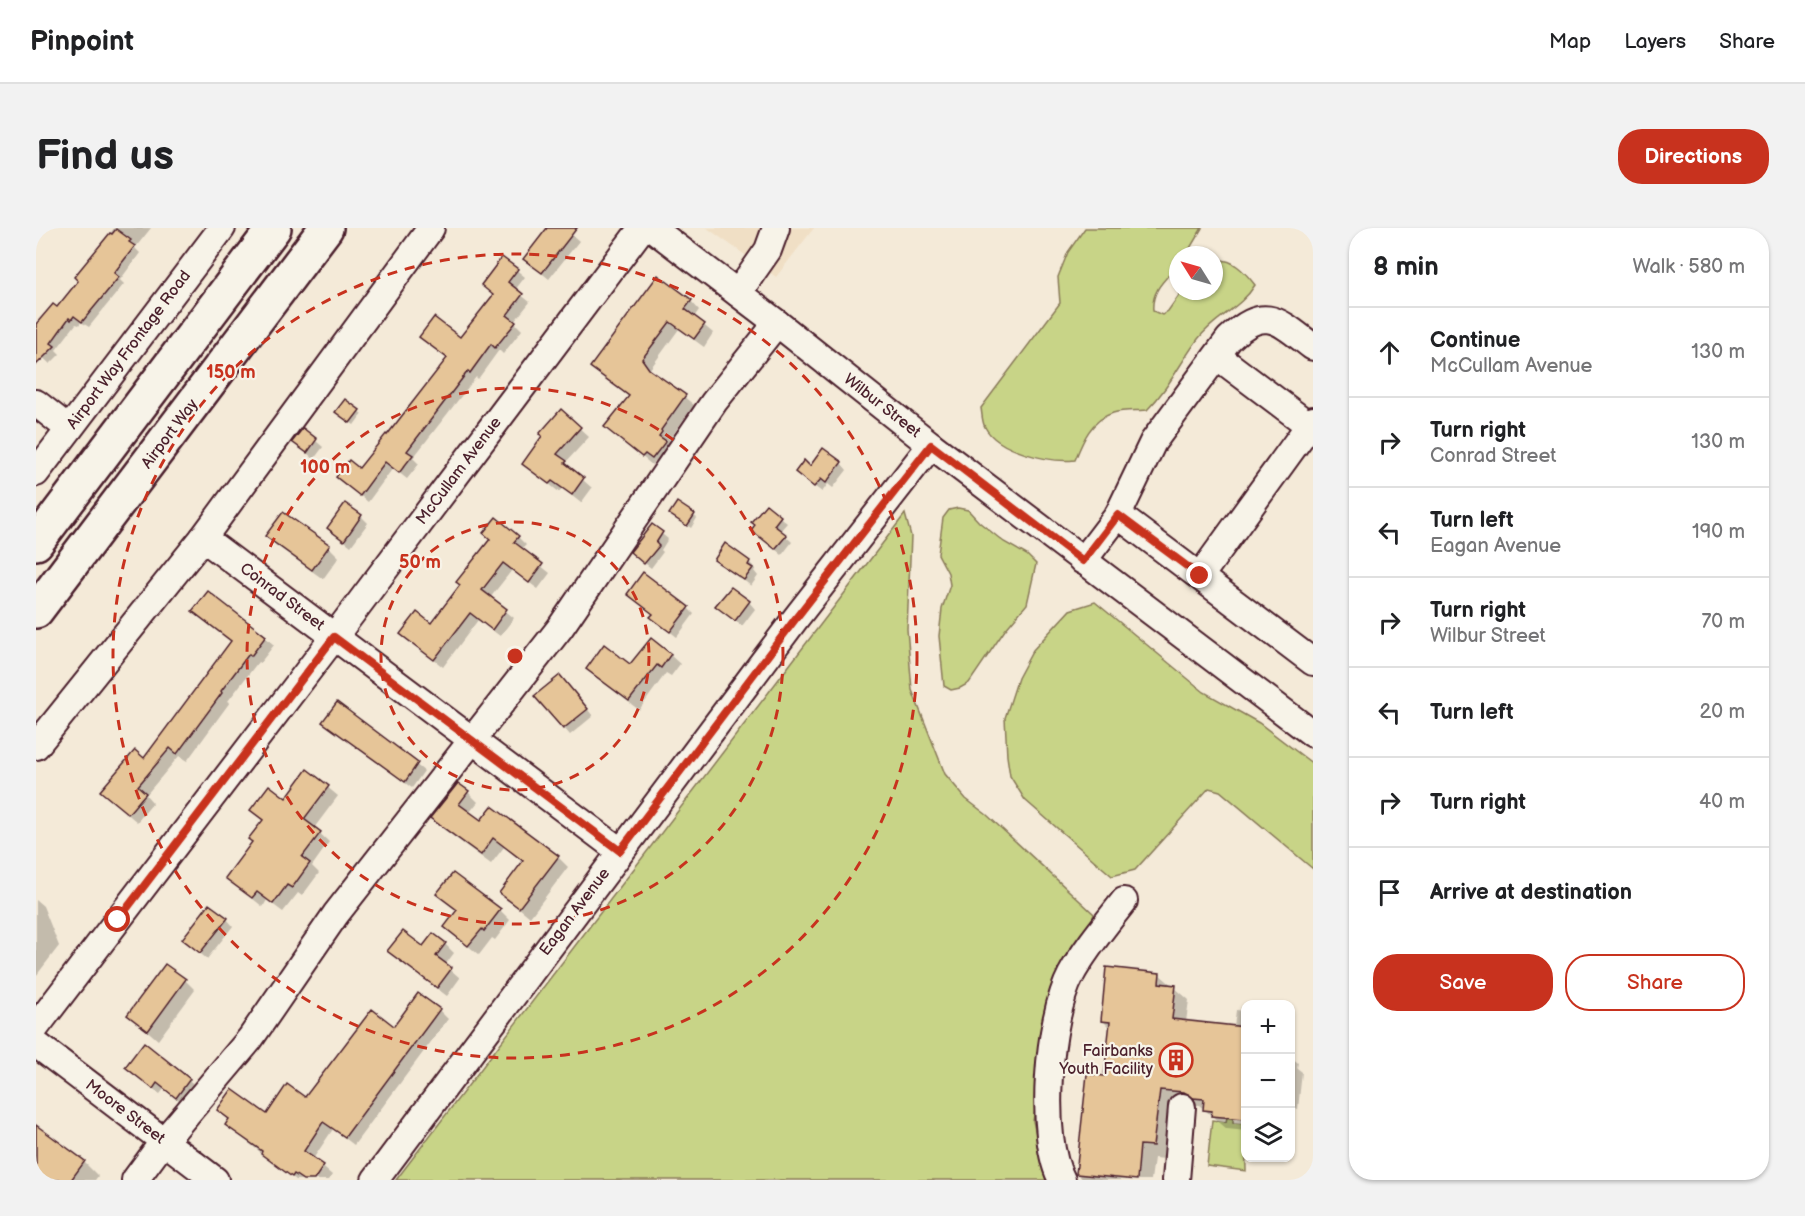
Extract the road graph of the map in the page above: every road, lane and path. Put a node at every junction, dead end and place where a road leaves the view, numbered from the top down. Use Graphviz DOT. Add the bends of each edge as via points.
graph roads {
  1 [pos="222,228"];
  2 [pos="274,228"];
  3 [pos="326,228"];
  4 [pos="431,228"];
  5 [pos="642,228"];
  6 [pos="652,228"];
  7 [pos="776,228"];
  8 [pos="738,293"];
  9 [pos="777,323"];
  10 [pos="1313,347"];
  11 [pos="1217,356"];
  12 [pos="36,403"];
  13 [pos="1311,423"];
  14 [pos="69,429"];
  15 [pos="931,445"];
  16 [pos="36,472"];
  17 [pos="1118,515"];
  18 [pos="203,538"];
  19 [pos="36,543"];
  20 [pos="1083,561"];
  21 [pos="1200,576"];
  22 [pos="36,611"];
  23 [pos="334,637"];
  24 [pos="1313,662"];
  25 [pos="1313,734"];
  26 [pos="471,739"];
  27 [pos="36,746"];
  28 [pos="620,851"];
  29 [pos="1124,901"];
  30 [pos="36,1028"];
  31 [pos="36,1044"];
  32 [pos="1182,1107"];
  33 [pos="163,1142"];
  34 [pos="135,1180"];
  35 [pos="215,1180"];
  36 [pos="375,1180"];
  37 [pos="1062,1180"];
  38 [pos="1176,1180"];
  1 -- 14 [label="street, Airport Way Frontage Road"];
  2 -- 19 [label="main road"];
  3 -- 22 [label="main road, Airport Way"];
  4 -- 18 [label="street"];
  5 -- 23 [label="street, McCullam Avenue"];
  6 -- 8 [label="street, Wilbur Street"];
  7 -- 8 [label="street" via="768,250"];
  8 -- 9 [label="street, Wilbur Street"];
  9 -- 15 [label="street, Wilbur Street"];
  9 -- 26 [label="street" via="714,402 560,628"];
  10 -- 11 [label="street" via="1265,318 1241,327"];
  11 -- 13 [label="street"];
  11 -- 17 [label="street" via="1153,442"];
  12 -- 14 [label="street"];
  13 -- 21 [label="street"];
  14 -- 16 [label="street, Airport Way Frontage Road"];
  15 -- 20 [label="street, Wilbur Street"];
  15 -- 28 [label="street, Eagan Avenue"];
  17 -- 20 [label="street"];
  17 -- 21 [label="street"];
  18 -- 23 [label="street, Conrad Street"];
  18 -- 27 [label="street"];
  20 -- 25 [label="street, Wilbur Street"];
  21 -- 24 [label="street"];
  23 -- 26 [label="street, Conrad Street"];
  23 -- 30 [label="street, McCullam Avenue"];
  26 -- 28 [label="street, Conrad Street"];
  26 -- 33 [label="street" via="336,914 250,1039"];
  28 -- 36 [label="street, Eagan Avenue"];
  29 -- 37 [label="street" via="1071,974 1053,1036 1048,1117 1056,1169"];
  31 -- 33 [label="street, Moore Street"];
  32 -- 38 [label="street"];
  33 -- 34 [label="street"];
  33 -- 35 [label="street, Moore Street"];
}
